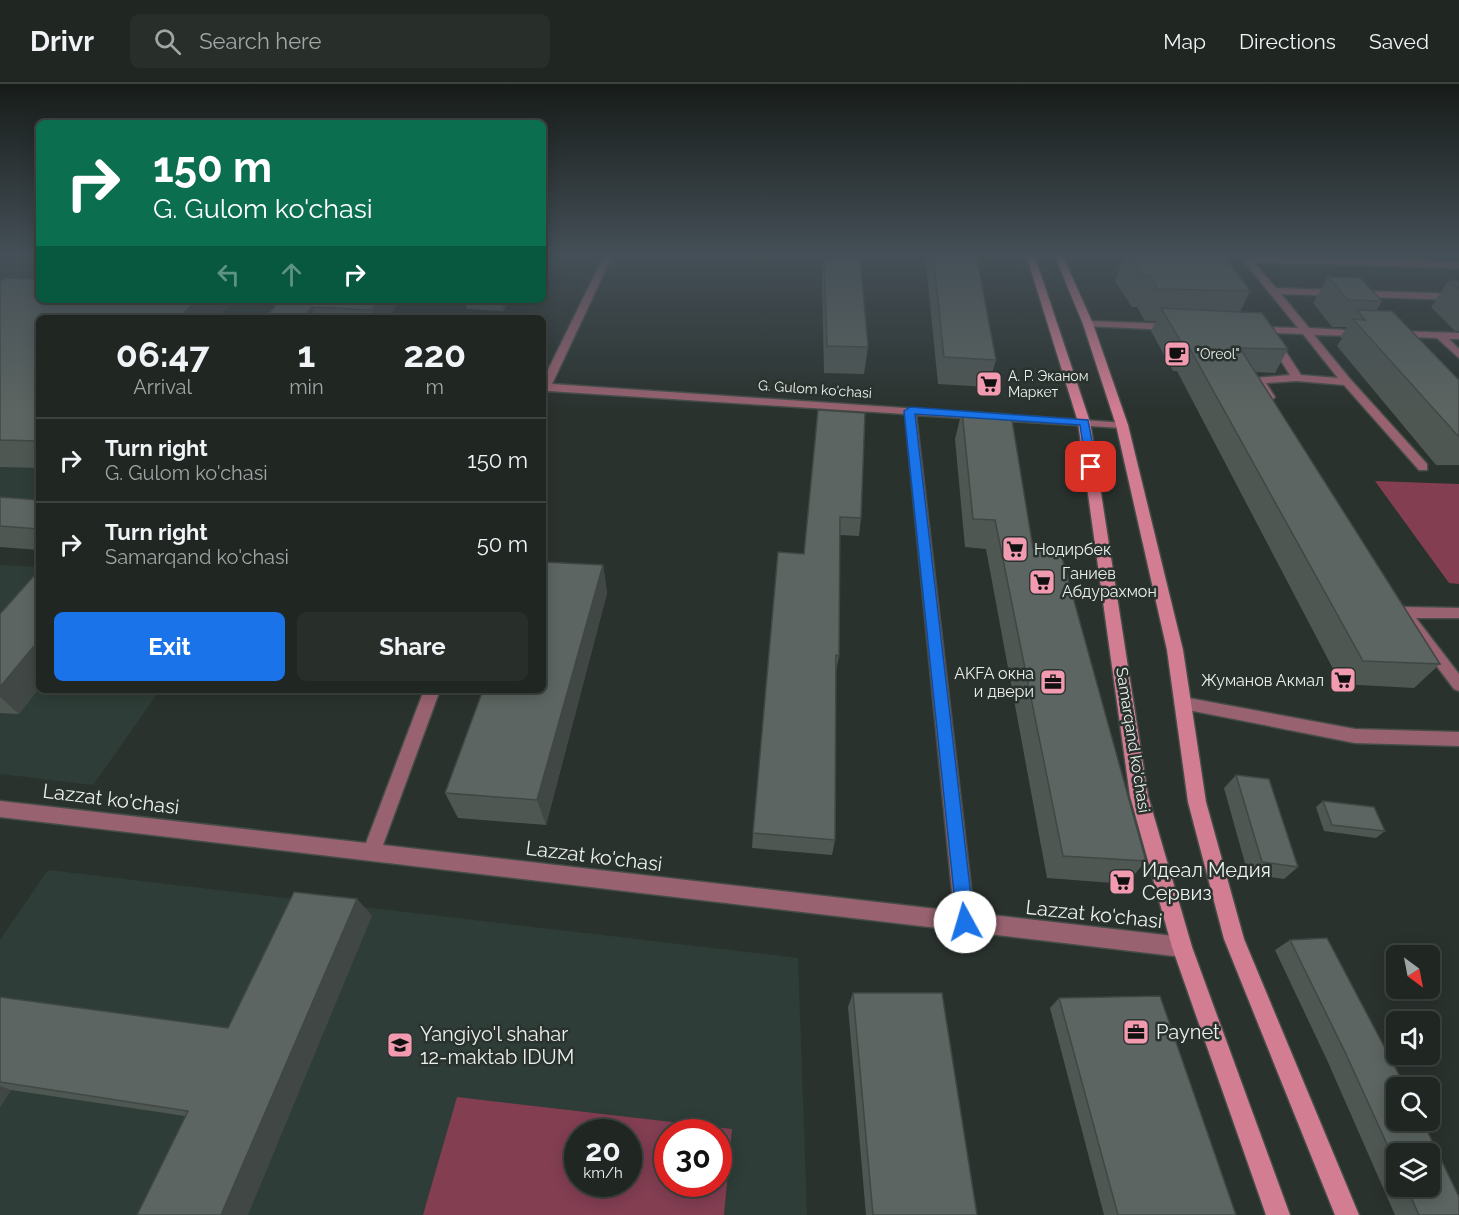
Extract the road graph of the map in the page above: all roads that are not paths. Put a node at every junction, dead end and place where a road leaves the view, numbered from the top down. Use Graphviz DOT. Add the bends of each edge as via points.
graph roads {
  1 [pos="583,307"];
  2 [pos="1047,307"];
  3 [pos="1081,307"];
  4 [pos="1286,307"];
  5 [pos="1089,324"];
  6 [pos="1242,325"];
  7 [pos="1181,327"];
  8 [pos="1267,330"];
  9 [pos="1307,332"];
  10 [pos="1440,336"];
  11 [pos="1459,336"];
  12 [pos="1459,355"];
  13 [pos="1297,378"];
  14 [pos="546,382"];
  15 [pos="1347,382"];
  16 [pos="546,388"];
  17 [pos="910,411"];
  18 [pos="1278,411"];
  19 [pos="1084,422"];
  20 [pos="1122,425"];
  21 [pos="1423,467"];
  22 [pos="1459,613"];
  23 [pos="1459,685"];
  24 [pos="431,693"];
  25 [pos="1183,703"];
  26 [pos="1459,739"];
  27 [pos="0,808"];
  28 [pos="372,852"];
  29 [pos="965,922"];
  30 [pos="1182,947"];
  31 [pos="1278,1215"];
  32 [pos="1347,1215"];
  1 -- 14 [label="street"];
  2 -- 19 [label="main road, Samarqand ko'chasi"];
  3 -- 5 [label="main road"];
  4 -- 9 [label="street"];
  5 -- 7 [label="street"];
  5 -- 20 [label="main road"];
  6 -- 8 [label="street" via="1251,330"];
  8 -- 9 [label="street"];
  8 -- 13 [label="street"];
  9 -- 10 [label="street"];
  9 -- 15 [label="street"];
  10 -- 11 [label="street"];
  10 -- 12 [label="street"];
  13 -- 15 [label="street"];
  13 -- 18 [label="street" via="1259,380"];
  15 -- 21 [label="street"];
  16 -- 17 [label="street, G. Gulom ko'chasi"];
  17 -- 19 [label="street, G. Gulom ko'chasi"];
  17 -- 29 [label="street"];
  19 -- 20 [label="street, G. Gulom ko'chasi"];
  19 -- 30 [label="main road, Samarqand ko'chasi" via="1139,796"];
  20 -- 25 [label="main road" via="1175,650"];
  22 -- 23 [label="street" via="1401,607"];
  24 -- 28 [label="street"];
  25 -- 26 [label="street" via="1355,736"];
  25 -- 32 [label="main road" via="1197,802 1234,939"];
  27 -- 28 [label="street, Lazzat ko'chasi"];
  28 -- 29 [label="street, Lazzat ko'chasi"];
  29 -- 30 [label="street, Lazzat ko'chasi"];
  30 -- 31 [label="main road, Samarqand ko'chasi"];
}
